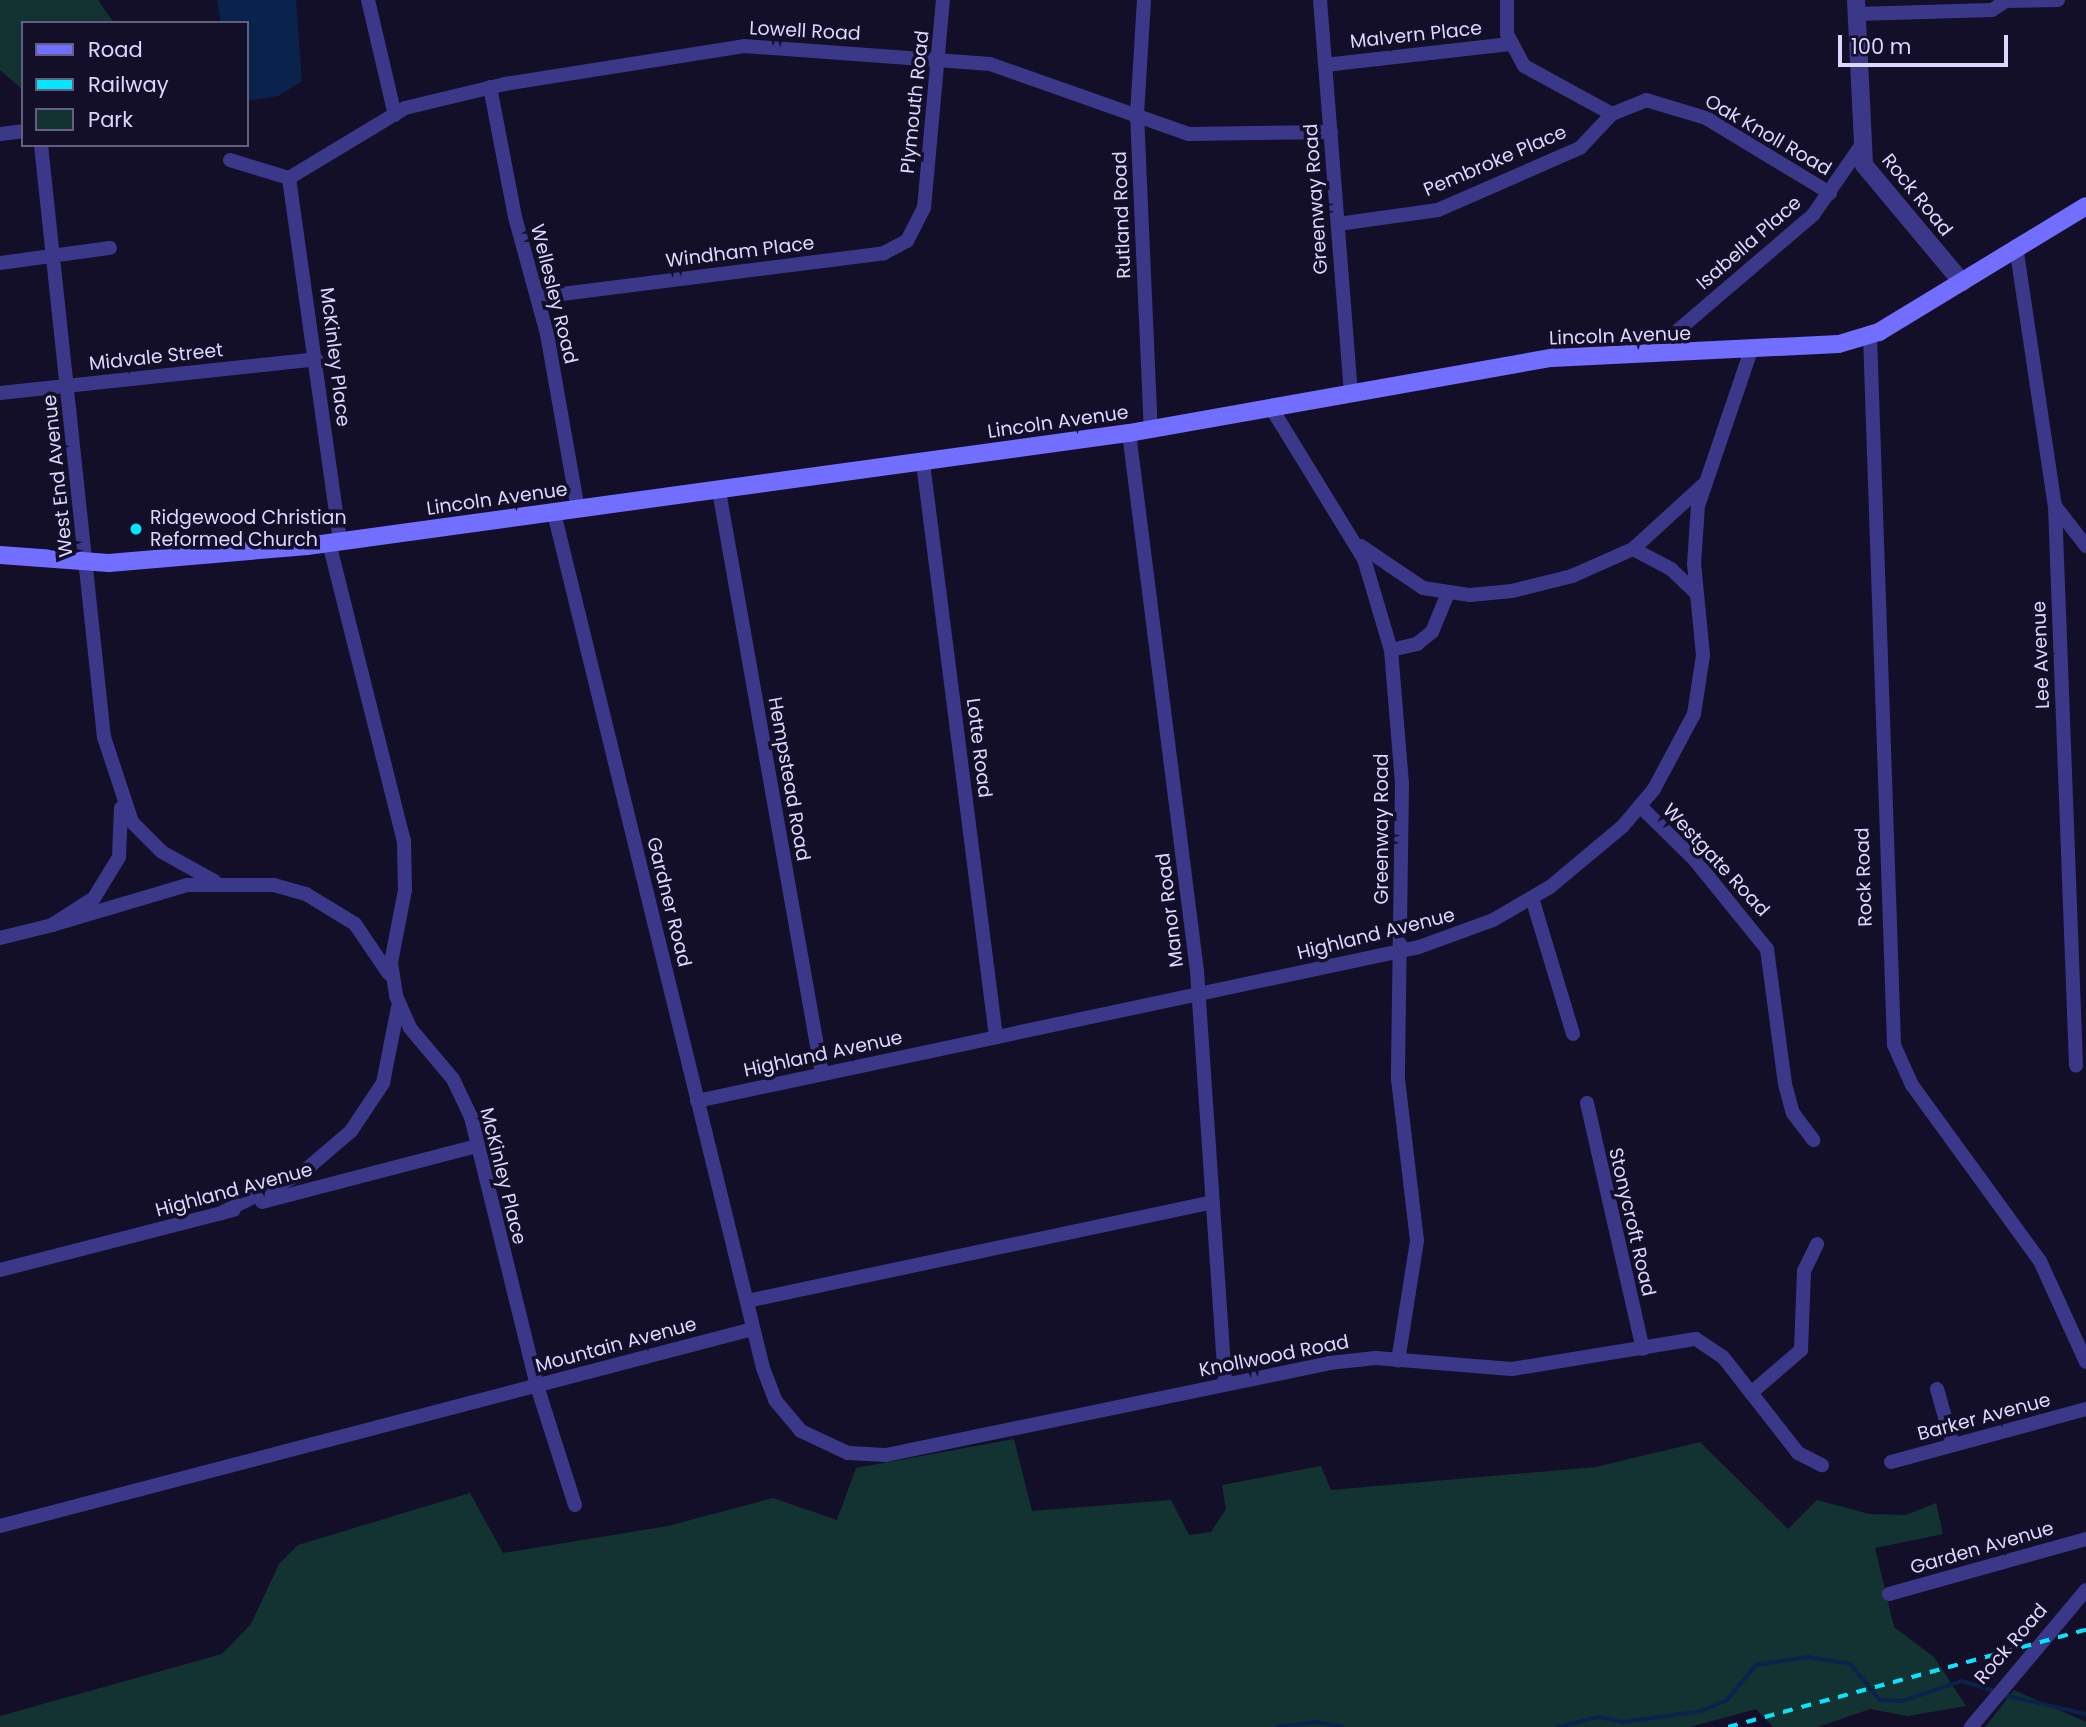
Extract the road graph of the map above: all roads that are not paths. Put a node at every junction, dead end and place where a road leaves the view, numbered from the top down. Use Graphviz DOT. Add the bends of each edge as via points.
graph roads {
  1 [pos="368,0"];
  2 [pos="943,0"];
  3 [pos="1144,0"];
  4 [pos="1320,0"];
  5 [pos="1507,0"];
  6 [pos="2006,0"];
  7 [pos="2058,0"];
  8 [pos="1856,7"];
  9 [pos="1510,44"];
  10 [pos="939,58"];
  11 [pos="1325,65"];
  12 [pos="490,87"];
  13 [pos="1137,114"];
  14 [pos="1612,114"];
  15 [pos="395,115"];
  16 [pos="21,131"];
  17 [pos="1331,132"];
  18 [pos="0,134"];
  19 [pos="41,147"];
  20 [pos="1860,147"];
  21 [pos="230,160"];
  22 [pos="289,178"];
  23 [pos="1830,193"];
  24 [pos="2086,206"];
  25 [pos="924,208"];
  26 [pos="1338,224"];
  27 [pos="2016,246"];
  28 [pos="110,248"];
  29 [pos="53,257"];
  30 [pos="0,263"];
  31 [pos="1962,282"];
  32 [pos="538,297"];
  33 [pos="1870,335"];
  34 [pos="1750,353"];
  35 [pos="1648,355"];
  36 [pos="316,359"];
  37 [pos="68,386"];
  38 [pos="0,393"];
  39 [pos="1351,394"];
  40 [pos="1272,409"];
  41 [pos="1151,429"];
  42 [pos="1129,433"];
  43 [pos="923,463"];
  44 [pos="1703,484"];
  45 [pos="719,491"];
  46 [pos="2055,506"];
  47 [pos="578,510"];
  48 [pos="554,513"];
  49 [pos="1348,532"];
  50 [pos="334,542"];
  51 [pos="2086,546"];
  52 [pos="1633,549"];
  53 [pos="0,555"];
  54 [pos="86,563"];
  55 [pos="1448,593"];
  56 [pos="1696,593"];
  57 [pos="1391,650"];
  58 [pos="120,801"];
  59 [pos="1640,806"];
  60 [pos="214,881"];
  61 [pos="1532,898"];
  62 [pos="52,925"];
  63 [pos="0,938"];
  64 [pos="2086,949"];
  65 [pos="2071,950"];
  66 [pos="1401,951"];
  67 [pos="1199,994"];
  68 [pos="396,996"];
  69 [pos="1573,1034"];
  70 [pos="996,1037"];
  71 [pos="2076,1066"];
  72 [pos="822,1074"];
  73 [pos="698,1101"];
  74 [pos="1587,1103"];
  75 [pos="1813,1139"];
  76 [pos="477,1146"];
  77 [pos="1213,1202"];
  78 [pos="223,1212"];
  79 [pos="1817,1244"];
  80 [pos="0,1270"];
  81 [pos="747,1301"];
  82 [pos="753,1329"];
  83 [pos="1643,1349"];
  84 [pos="1398,1361"];
  85 [pos="2086,1362"];
  86 [pos="1225,1384"];
  87 [pos="537,1386"];
  88 [pos="1937,1389"];
  89 [pos="1751,1393"];
  90 [pos="2086,1409"];
  91 [pos="1953,1445"];
  92 [pos="1891,1462"];
  93 [pos="1822,1465"];
  94 [pos="575,1505"];
  95 [pos="0,1526"];
  96 [pos="2086,1539"];
  97 [pos="2086,1590"];
  98 [pos="1889,1594"];
  99 [pos="1973,1724"];
  1 -- 15 [label="street"];
  2 -- 10 [label="street, Plymouth Road"];
  3 -- 13 [label="street, Rutland Road"];
  4 -- 11 [label="street, Greenway Road"];
  5 -- 9 [label="street"];
  6 -- 7 [label="street"];
  6 -- 8 [label="street" via="1992,10"];
  8 -- 20 [label="street, Rock Road"];
  9 -- 11 [label="street, Malvern Place"];
  9 -- 14 [label="street" via="1533,73"];
  10 -- 12 [label="street, Lowell Road" via="744,46"];
  10 -- 13 [label="street, Lowell Road" via="990,64"];
  10 -- 25 [label="street, Plymouth Road"];
  11 -- 17 [label="street, Greenway Road"];
  12 -- 15 [label="street, Lowell Road"];
  12 -- 32 [label="street, Wellesley Road"];
  13 -- 17 [label="street, Lowell Road" via="1189,134"];
  13 -- 41 [label="street, Rutland Road"];
  14 -- 23 [label="street, Oak Knoll Road" via="1646,100 1682,108"];
  14 -- 26 [label="street, Pembroke Place" via="1580,148 1438,210"];
  15 -- 22 [label="street, Lowell Road"];
  16 -- 18 [label="street"];
  17 -- 26 [label="street, Greenway Road"];
  19 -- 29 [label="street, West End Avenue"];
  20 -- 23 [label="street, Isabella Place"];
  20 -- 31 [label="street, Rock Road" via="1864,165"];
  21 -- 22 [label="street"];
  22 -- 36 [label="street, McKinley Place"];
  23 -- 35 [label="street, Isabella Place" via="1813,215"];
  24 -- 27 [label="main road, Lincoln Avenue"];
  25 -- 32 [label="street, Windham Place" via="914,232 884,253"];
  26 -- 39 [label="street, Greenway Road"];
  27 -- 31 [label="main road, Lincoln Avenue"];
  27 -- 46 [label="street, Lee Avenue"];
  28 -- 29 [label="street"];
  29 -- 30 [label="street"];
  29 -- 37 [label="street, West End Avenue"];
  31 -- 33 [label="main road, Lincoln Avenue"];
  32 -- 47 [label="street, Wellesley Road"];
  33 -- 34 [label="main road, Lincoln Avenue"];
  33 -- 85 [label="street, Rock Road" via="1894,1045 1912,1085 2040,1261"];
  34 -- 35 [label="main road, Lincoln Avenue"];
  34 -- 44 [label="street, Highland Avenue"];
  35 -- 39 [label="main road, Lincoln Avenue" via="1552,358"];
  36 -- 37 [label="street, Midvale Street"];
  36 -- 50 [label="street, McKinley Place"];
  37 -- 38 [label="street, Midvale Street"];
  37 -- 54 [label="street, West End Avenue"];
  39 -- 40 [label="main road, Lincoln Avenue"];
  40 -- 41 [label="main road, Lincoln Avenue"];
  40 -- 49 [label="street, Greenway Road"];
  41 -- 42 [label="main road, Lincoln Avenue"];
  42 -- 43 [label="main road, Lincoln Avenue"];
  42 -- 67 [label="street, Manor Road"];
  43 -- 45 [label="main road, Lincoln Avenue"];
  43 -- 70 [label="street, Lotte Road"];
  44 -- 52 [label="street"];
  44 -- 56 [label="street, Highland Avenue"];
  45 -- 47 [label="main road, Lincoln Avenue"];
  45 -- 72 [label="street, Hempstead Road"];
  46 -- 51 [label="street"];
  46 -- 65 [label="street, Lee Avenue"];
  47 -- 48 [label="main road, Lincoln Avenue"];
  48 -- 50 [label="main road, Lincoln Avenue"];
  48 -- 73 [label="street, Gardner Road"];
  49 -- 55 [label="street" via="1399,576"];
  49 -- 57 [label="street, Greenway Road" via="1374,585"];
  50 -- 54 [label="main road, Lincoln Avenue"];
  50 -- 68 [label="street, McKinley Place" via="404,841 405,890 391,964"];
  52 -- 55 [label="street" via="1538,586"];
  52 -- 56 [label="street" via="1671,569"];
  53 -- 54 [label="main road, Lincoln Avenue"];
  54 -- 58 [label="street, West End Avenue" via="95,689"];
  55 -- 57 [label="street" via="1432,632 1417,644"];
  56 -- 59 [label="street, Highland Avenue" via="1703,655 1695,714 1667,771"];
  57 -- 66 [label="street, Greenway Road" via="1402,770"];
  58 -- 60 [label="street, West End Avenue" via="162,852"];
  58 -- 62 [label="street, West End Avenue" via="122,839 113,872 82,909"];
  59 -- 61 [label="street, Highland Avenue" via="1600,848"];
  59 -- 75 [label="street, Westgate Road" via="1728,898 1767,949 1785,1084 1793,1112"];
  60 -- 62 [label="street"];
  60 -- 68 [label="street" via="274,885 324,903 370,941"];
  61 -- 66 [label="street, Highland Avenue" via="1466,932"];
  61 -- 69 [label="street"];
  62 -- 63 [label="street, West End Avenue"];
  64 -- 65 [label="street"];
  65 -- 71 [label="street, Lee Avenue"];
  66 -- 67 [label="street, Highland Avenue"];
  66 -- 84 [label="street, Greenway Road" via="1398,1079 1417,1241"];
  67 -- 70 [label="street, Highland Avenue"];
  67 -- 77 [label="street, Manor Road"];
  68 -- 76 [label="street, McKinley Place" via="410,1028 453,1079"];
  68 -- 78 [label="street" via="396,1036 371,1107 302,1173"];
  70 -- 72 [label="street, Highland Avenue"];
  72 -- 73 [label="street, Highland Avenue"];
  73 -- 81 [label="street, Gardner Road"];
  74 -- 83 [label="street, Stonycroft Road"];
  76 -- 78 [label="street, Highland Avenue"];
  76 -- 87 [label="street, McKinley Place"];
  77 -- 81 [label="street"];
  77 -- 86 [label="street, Manor Road"];
  78 -- 80 [label="street, Highland Avenue"];
  79 -- 89 [label="street" via="1804,1271 1804,1344"];
  81 -- 82 [label="street"];
  82 -- 86 [label="street, Knollwood Road" via="768,1386 789,1420 815,1440 859,1454 934,1446"];
  82 -- 87 [label="street, Mountain Avenue"];
  83 -- 84 [label="street, Knollwood Road" via="1512,1369"];
  83 -- 89 [label="street, Knollwood Road" via="1701,1341"];
  84 -- 86 [label="street, Knollwood Road" via="1329,1363"];
  87 -- 94 [label="street, McKinley Place"];
  87 -- 95 [label="street, Mountain Avenue"];
  88 -- 91 [label="street"];
  89 -- 93 [label="street, Knollwood Road" via="1798,1452"];
  90 -- 91 [label="street, Barker Avenue"];
  91 -- 92 [label="street, Barker Avenue"];
  96 -- 98 [label="street, Garden Avenue"];
  97 -- 99 [label="street, Rock Road"];
}
